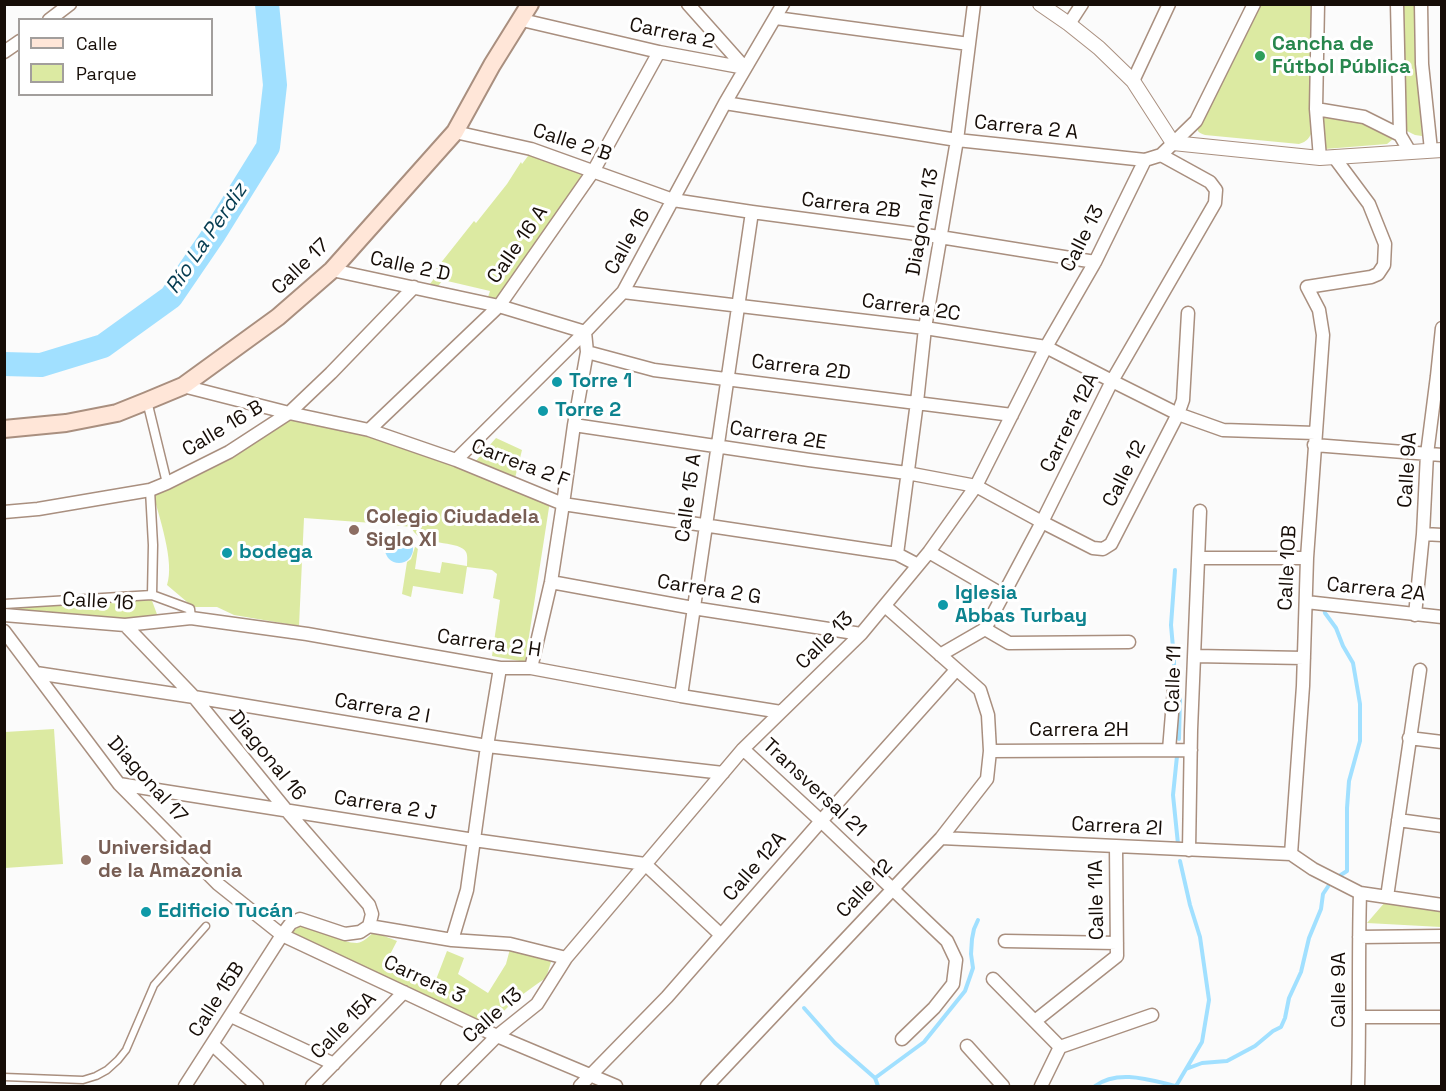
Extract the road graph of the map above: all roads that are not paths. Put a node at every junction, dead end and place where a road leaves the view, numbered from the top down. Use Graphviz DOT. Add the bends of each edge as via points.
graph roads {
  1 [pos="70,4"];
  2 [pos="530,4"];
  3 [pos="688,4"];
  4 [pos="783,4"];
  5 [pos="974,4"];
  6 [pos="1040,4"];
  7 [pos="1082,4"];
  8 [pos="1169,4"];
  9 [pos="1254,4"];
  10 [pos="1318,4"];
  11 [pos="1397,4"];
  12 [pos="1421,4"];
  13 [pos="52,18"];
  14 [pos="776,18"];
  15 [pos="522,20"];
  16 [pos="1069,24"];
  17 [pos="18,42"];
  18 [pos="969,44"];
  19 [pos="4,52"];
  20 [pos="658,52"];
  21 [pos="745,68"];
  22 [pos="1133,81"];
  23 [pos="725,103"];
  24 [pos="1316,109"];
  25 [pos="455,132"];
  26 [pos="1400,135"];
  27 [pos="957,140"];
  28 [pos="1173,143"];
  29 [pos="1436,150"];
  30 [pos="1410,152"];
  31 [pos="1161,155"];
  32 [pos="1327,158"];
  33 [pos="1145,160"];
  34 [pos="594,170"];
  35 [pos="673,200"];
  36 [pos="752,212"];
  37 [pos="940,237"];
  38 [pos="1095,262"];
  39 [pos="332,270"];
  40 [pos="414,287"];
  41 [pos="623,292"];
  42 [pos="738,305"];
  43 [pos="499,306"];
  44 [pos="1188,313"];
  45 [pos="925,328"];
  46 [pos="1442,328"];
  47 [pos="585,332"];
  48 [pos="1046,348"];
  49 [pos="587,352"];
  50 [pos="1439,376"];
  51 [pos="728,379"];
  52 [pos="1112,381"];
  53 [pos="183,386"];
  54 [pos="147,401"];
  55 [pos="917,402"];
  56 [pos="289,412"];
  57 [pos="1178,414"];
  58 [pos="1012,415"];
  59 [pos="574,425"];
  60 [pos="4,429"];
  61 [pos="369,430"];
  62 [pos="1315,439"];
  63 [pos="716,446"];
  64 [pos="1427,454"];
  65 [pos="1442,455"];
  66 [pos="456,460"];
  67 [pos="907,473"];
  68 [pos="167,483"];
  69 [pos="976,486"];
  70 [pos="150,490"];
  71 [pos="563,504"];
  72 [pos="1200,511"];
  73 [pos="4,512"];
  74 [pos="1042,522"];
  75 [pos="706,526"];
  76 [pos="1423,534"];
  77 [pos="1442,536"];
  78 [pos="929,552"];
  79 [pos="897,554"];
  80 [pos="1198,558"];
  81 [pos="1307,558"];
  82 [pos="918,565"];
  83 [pos="551,582"];
  84 [pos="152,595"];
  85 [pos="1004,595"];
  86 [pos="1306,602"];
  87 [pos="4,604"];
  88 [pos="885,606"];
  89 [pos="693,608"];
  90 [pos="4,615"];
  91 [pos="1415,615"];
  92 [pos="1442,617"];
  93 [pos="191,618"];
  94 [pos="125,626"];
  95 [pos="985,629"];
  96 [pos="4,631"];
  97 [pos="861,634"];
  98 [pos="1129,642"];
  99 [pos="940,655"];
  100 [pos="1194,656"];
  101 [pos="1304,658"];
  102 [pos="500,668"];
  103 [pos="531,668"];
  104 [pos="956,670"];
  105 [pos="1420,670"];
  106 [pos="36,674"];
  107 [pos="1174,689"];
  108 [pos="681,696"];
  109 [pos="194,697"];
  110 [pos="781,712"];
  111 [pos="1409,738"];
  112 [pos="1442,742"];
  113 [pos="487,746"];
  114 [pos="743,749"];
  115 [pos="1169,750"];
  116 [pos="1191,750"];
  117 [pos="990,751"];
  118 [pos="723,773"];
  119 [pos="119,784"];
  120 [pos="287,811"];
  121 [pos="821,820"];
  122 [pos="1398,820"];
  123 [pos="1442,826"];
  124 [pos="940,838"];
  125 [pos="474,840"];
  126 [pos="1116,846"];
  127 [pos="1190,850"];
  128 [pos="1291,854"];
  129 [pos="645,864"];
  130 [pos="893,888"];
  131 [pos="1360,893"];
  132 [pos="1387,897"];
  133 [pos="1442,905"];
  134 [pos="206,926"];
  135 [pos="369,926"];
  136 [pos="282,935"];
  137 [pos="721,935"];
  138 [pos="1442,936"];
  139 [pos="1359,937"];
  140 [pos="452,940"];
  141 [pos="1005,941"];
  142 [pos="1117,943"];
  143 [pos="566,958"];
  144 [pos="993,978"];
  145 [pos="404,992"];
  146 [pos="1152,1015"];
  147 [pos="231,1016"];
  148 [pos="1360,1017"];
  149 [pos="1442,1017"];
  150 [pos="1035,1021"];
  151 [pos="497,1036"];
  152 [pos="902,1039"];
  153 [pos="212,1044"];
  154 [pos="967,1046"];
  155 [pos="1060,1047"];
  156 [pos="334,1064"];
  157 [pos="590,1076"];
  158 [pos="4,1077"];
  159 [pos="185,1086"];
  160 [pos="256,1086"];
  161 [pos="312,1086"];
  162 [pos="447,1086"];
  163 [pos="580,1086"];
  164 [pos="616,1086"];
  165 [pos="706,1086"];
  166 [pos="1004,1086"];
  167 [pos="1041,1086"];
  168 [pos="1358,1086"];
  1 -- 13 [label="street"];
  2 -- 15 [label="main road, Calle 17"];
  3 -- 21 [label="street"];
  4 -- 14 [label="street, Calle 16"];
  5 -- 18 [label="street, Diagonal 13"];
  6 -- 16 [label="street"];
  7 -- 16 [label="street"];
  8 -- 22 [label="street"];
  9 -- 28 [label="street" via="1196,121"];
  10 -- 24 [label="street"];
  11 -- 26 [label="street"];
  12 -- 29 [label="street" via="1422,64"];
  14 -- 18 [label="street"];
  14 -- 21 [label="street, Calle 16"];
  15 -- 20 [label="street, Carrera 2"];
  15 -- 25 [label="main road, Calle 17"];
  16 -- 22 [label="street"];
  17 -- 19 [label="street"];
  18 -- 27 [label="street, Diagonal 13"];
  20 -- 21 [label="street, Carrera 2"];
  20 -- 34 [label="street, Calle 16 A"];
  21 -- 23 [label="street, Calle 16"];
  22 -- 28 [label="street"];
  23 -- 27 [label="street, Carrera 2 A"];
  23 -- 35 [label="street, Calle 16"];
  24 -- 26 [label="street" via="1364,117"];
  24 -- 32 [label="street"];
  25 -- 34 [label="street, Calle 2 B" via="531,149"];
  25 -- 39 [label="main road, Calle 17"];
  26 -- 30 [label="street"];
  27 -- 33 [label="street, Carrera 2 A"];
  27 -- 37 [label="street, Diagonal 13"];
  28 -- 31 [label="street, Carrera 2 A"];
  28 -- 32 [label="street"];
  29 -- 30 [label="street"];
  30 -- 32 [label="street"];
  31 -- 33 [label="street, Carrera 2 A"];
  31 -- 52 [label="street, Carrera 12A" via="1210,182 1216,190 1215,203"];
  32 -- 62 [label="street, Calle 10B" via="1369,204 1385,244 1384,265 1378,274 1307,287 1319,310 1323,335"];
  33 -- 38 [label="street, Calle 13"];
  34 -- 35 [label="street, Calle 2 B"];
  34 -- 43 [label="street, Calle 16 A"];
  35 -- 36 [label="street, Carrera 2B"];
  35 -- 41 [label="street, Calle 16"];
  36 -- 37 [label="street, Carrera 2B"];
  36 -- 42 [label="street, Calle 15 A"];
  37 -- 38 [label="street, Carrera 2B"];
  37 -- 45 [label="street, Diagonal 13"];
  38 -- 48 [label="street, Calle 13"];
  39 -- 40 [label="street, Calle 2 D"];
  39 -- 53 [label="main road, Calle 17" via="279,317"];
  40 -- 43 [label="street, Calle 2 D"];
  40 -- 56 [label="street, Calle 16 B"];
  41 -- 42 [label="street, Carrera 2C"];
  41 -- 47 [label="street, Calle 16"];
  42 -- 45 [label="street, Carrera 2C"];
  42 -- 51 [label="street, Calle 15 A"];
  43 -- 47 [label="street, Calle 2 D"];
  43 -- 61 [label="street, Calle 16 A"];
  44 -- 57 [label="street, Calle 12" via="1183,400"];
  45 -- 48 [label="street, Carrera 2C"];
  45 -- 55 [label="street, Diagonal 13"];
  46 -- 50 [label="street, Calle 9A"];
  47 -- 49 [label="street"];
  47 -- 66 [label="street, Calle 16"];
  48 -- 52 [label="street, Carrera 2C"];
  48 -- 58 [label="street, Calle 13"];
  49 -- 51 [label="street, Carrera 2D" via="654,370"];
  49 -- 59 [label="street"];
  50 -- 64 [label="street, Calle 9A"];
  51 -- 55 [label="street, Carrera 2D"];
  51 -- 63 [label="street, Calle 15 A"];
  52 -- 57 [label="street, Carrera 2C"];
  52 -- 74 [label="street, Carrera 12A"];
  53 -- 54 [label="main road, Calle 17"];
  53 -- 56 [label="street, Carrera 2 F"];
  54 -- 60 [label="main road, Calle 17" via="117,413 66,423"];
  54 -- 68 [label="street"];
  55 -- 58 [label="street, Carrera 2D"];
  55 -- 67 [label="street, Diagonal 13"];
  56 -- 61 [label="street, Carrera 2 F"];
  56 -- 68 [label="street, Calle 16 B" via="229,452"];
  57 -- 62 [label="street" via="1223,430"];
  57 -- 74 [label="street, Calle 12" via="1111,544 1103,549 1093,548"];
  58 -- 69 [label="street, Calle 13"];
  59 -- 63 [label="street, Carrera 2E"];
  59 -- 71 [label="street"];
  61 -- 66 [label="street, Carrera 2 F"];
  62 -- 64 [label="street"];
  62 -- 81 [label="street, Calle 10B"];
  63 -- 67 [label="street, Carrera 2E"];
  63 -- 75 [label="street, Calle 15 A"];
  64 -- 65 [label="street"];
  64 -- 76 [label="street, Calle 9A"];
  66 -- 71 [label="street, Carrera 2 F"];
  67 -- 69 [label="street, Carrera 2E"];
  67 -- 79 [label="street, Diagonal 13"];
  68 -- 70 [label="street, Calle 16 B"];
  69 -- 74 [label="street, Carrera 2E"];
  69 -- 78 [label="street, Calle 13"];
  70 -- 73 [label="street, Calle 16 B" via="38,510"];
  70 -- 84 [label="street"];
  71 -- 75 [label="street, Carrera 2 F"];
  71 -- 83 [label="street"];
  72 -- 80 [label="street, Calle 11"];
  74 -- 85 [label="street, Carrera 12A"];
  75 -- 79 [label="street, Carrera 2 F"];
  75 -- 89 [label="street, Calle 15 A"];
  76 -- 77 [label="street"];
  76 -- 91 [label="street, Calle 9A"];
  78 -- 82 [label="street, Calle 13"];
  78 -- 85 [label="street"];
  79 -- 82 [label="street, Carrera 2 F"];
  80 -- 81 [label="street"];
  80 -- 100 [label="street, Calle 11"];
  81 -- 86 [label="street, Calle 10B"];
  82 -- 88 [label="street, Calle 13"];
  83 -- 89 [label="street, Carrera 2 G"];
  83 -- 103 [label="street"];
  84 -- 87 [label="street"];
  84 -- 93 [label="street" via="190,609"];
  85 -- 95 [label="street, Carrera 12A"];
  86 -- 91 [label="street, Carrera 2A"];
  86 -- 101 [label="street, Calle 10B"];
  88 -- 97 [label="street, Calle 13"];
  88 -- 99 [label="street"];
  89 -- 97 [label="street, Carrera 2 G"];
  89 -- 108 [label="street, Calle 15 A"];
  90 -- 94 [label="street, Calle 16"];
  91 -- 92 [label="street, Carrera 2A"];
  93 -- 94 [label="street, Calle 16"];
  93 -- 102 [label="street, Carrera 2 H"];
  94 -- 109 [label="street, Diagonal 16"];
  95 -- 98 [label="street" via="1009,643"];
  95 -- 99 [label="street"];
  96 -- 106 [label="street, Diagonal 17"];
  97 -- 110 [label="street, Calle 13"];
  99 -- 104 [label="street"];
  100 -- 101 [label="street"];
  100 -- 116 [label="street, Calle 11"];
  101 -- 128 [label="street, Calle 10B"];
  102 -- 103 [label="street, Carrera 2 H"];
  102 -- 113 [label="street"];
  103 -- 108 [label="street, Carrera 2 H"];
  104 -- 117 [label="street, Calle 12" via="980,690 988,715"];
  104 -- 121 [label="street, Calle 12A"];
  105 -- 111 [label="street"];
  106 -- 109 [label="street, Carrera 2 I"];
  106 -- 119 [label="street, Diagonal 17"];
  107 -- 115 [label="street"];
  108 -- 110 [label="street, Carrera 2 H"];
  109 -- 113 [label="street, Carrera 2 I"];
  109 -- 120 [label="street, Diagonal 16"];
  110 -- 114 [label="street, Calle 13"];
  111 -- 112 [label="street"];
  111 -- 122 [label="street"];
  113 -- 118 [label="street, Carrera 2 I"];
  113 -- 125 [label="street"];
  114 -- 118 [label="street, Calle 13"];
  114 -- 121 [label="street, Transversal 21"];
  115 -- 116 [label="street, Carrera 2H"];
  115 -- 117 [label="street, Carrera 2H"];
  116 -- 127 [label="street, Calle 11"];
  117 -- 124 [label="street, Calle 12" via="987,778"];
  118 -- 129 [label="street, Calle 13"];
  119 -- 120 [label="street, Carrera 2 J"];
  119 -- 136 [label="street, Diagonal 17" via="218,884"];
  120 -- 125 [label="street, Carrera 2 J"];
  120 -- 135 [label="street, Diagonal 16" via="369,904"];
  121 -- 130 [label="street, Transversal 21"];
  121 -- 137 [label="street, Calle 12A"];
  122 -- 123 [label="street"];
  122 -- 132 [label="street"];
  124 -- 126 [label="street, Carrera 2I"];
  124 -- 130 [label="street, Calle 12"];
  125 -- 129 [label="street, Carrera 2 J"];
  125 -- 140 [label="street" via="467,890"];
  126 -- 127 [label="street, Carrera 2I"];
  126 -- 142 [label="street, Calle 11A"];
  127 -- 128 [label="street, Carrera 2I"];
  128 -- 131 [label="street"];
  129 -- 137 [label="street"];
  129 -- 143 [label="street, Calle 13"];
  130 -- 152 [label="street, Transversal 21" via="947,941 956,960 953,984"];
  130 -- 165 [label="street, Calle 12"];
  131 -- 132 [label="street"];
  131 -- 139 [label="street, Calle 9A"];
  132 -- 133 [label="street"];
  134 -- 158 [label="lane" via="154,985 126,1050 107,1070 83,1080"];
  135 -- 136 [label="street" via="345,934 300,919"];
  135 -- 140 [label="street"];
  136 -- 145 [label="street, Carrera 3"];
  136 -- 147 [label="street, Calle 15B"];
  137 -- 157 [label="street, Calle 12A"];
  138 -- 139 [label="street"];
  139 -- 148 [label="street, Calle 9A"];
  140 -- 143 [label="street" via="510,944"];
  141 -- 142 [label="street"];
  142 -- 150 [label="street, Calle 11A" via="1117,956"];
  143 -- 151 [label="street, Calle 13" via="537,1004"];
  144 -- 150 [label="street"];
  145 -- 151 [label="street, Carrera 3"];
  145 -- 156 [label="street, Calle 15A"];
  146 -- 155 [label="street"];
  147 -- 153 [label="street, Calle 15B"];
  147 -- 156 [label="street"];
  148 -- 149 [label="street"];
  148 -- 168 [label="street, Calle 9A"];
  150 -- 155 [label="street"];
  151 -- 157 [label="street, Carrera 3"];
  151 -- 162 [label="street, Calle 13"];
  153 -- 159 [label="street, Calle 15B"];
  153 -- 160 [label="street"];
  154 -- 166 [label="street"];
  155 -- 167 [label="street"];
  156 -- 161 [label="street, Calle 15A"];
  157 -- 163 [label="street, Calle 12A"];
  157 -- 164 [label="street, Carrera 3"];
}
